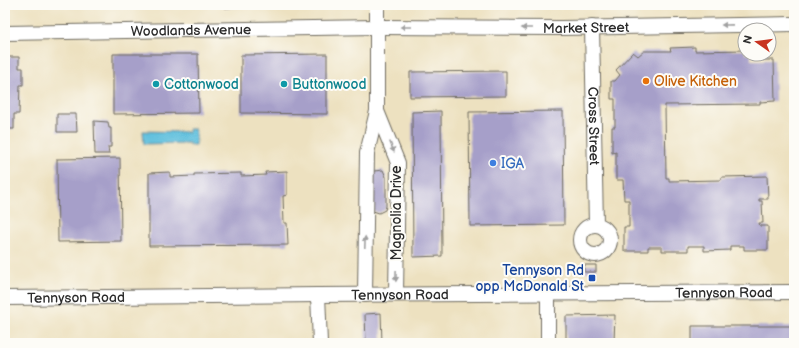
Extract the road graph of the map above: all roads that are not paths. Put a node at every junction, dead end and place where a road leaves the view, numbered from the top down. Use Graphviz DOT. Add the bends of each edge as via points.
graph roads {
  1 [pos="377,5"];
  2 [pos="794,24"];
  3 [pos="377,27"];
  4 [pos="592,27"];
  5 [pos="5,33"];
  6 [pos="377,111"];
  7 [pos="596,226"];
  8 [pos="794,292"];
  9 [pos="548,293"];
  10 [pos="396,294"];
  11 [pos="318,295"];
  12 [pos="365,295"];
  13 [pos="5,298"];
  14 [pos="320,343"];
  15 [pos="548,343"];
  1 -- 3 [label="street, Magnolia Drive"];
  2 -- 4 [label="street, Market Street, one-way"];
  4 -- 3 [label="street, Market Street, one-way"];
  3 -- 5 [label="street, Woodlands Avenue"];
  3 -- 6 [label="street, Magnolia Drive"];
  4 -- 7 [label="street, Cross Street"];
  6 -- 10 [label="street, Magnolia Drive, one-way" via="398,163"];
  12 -- 6 [label="street, Magnolia Drive, one-way" via="367,153"];
  8 -- 9 [label="street, Tennyson Road"];
  9 -- 10 [label="street, Tennyson Road"];
  9 -- 15 [label="street"];
  10 -- 12 [label="street, Tennyson Road"];
  11 -- 12 [label="street, Tennyson Road"];
  11 -- 13 [label="street, Tennyson Road"];
  11 -- 14 [label="street"];
}
